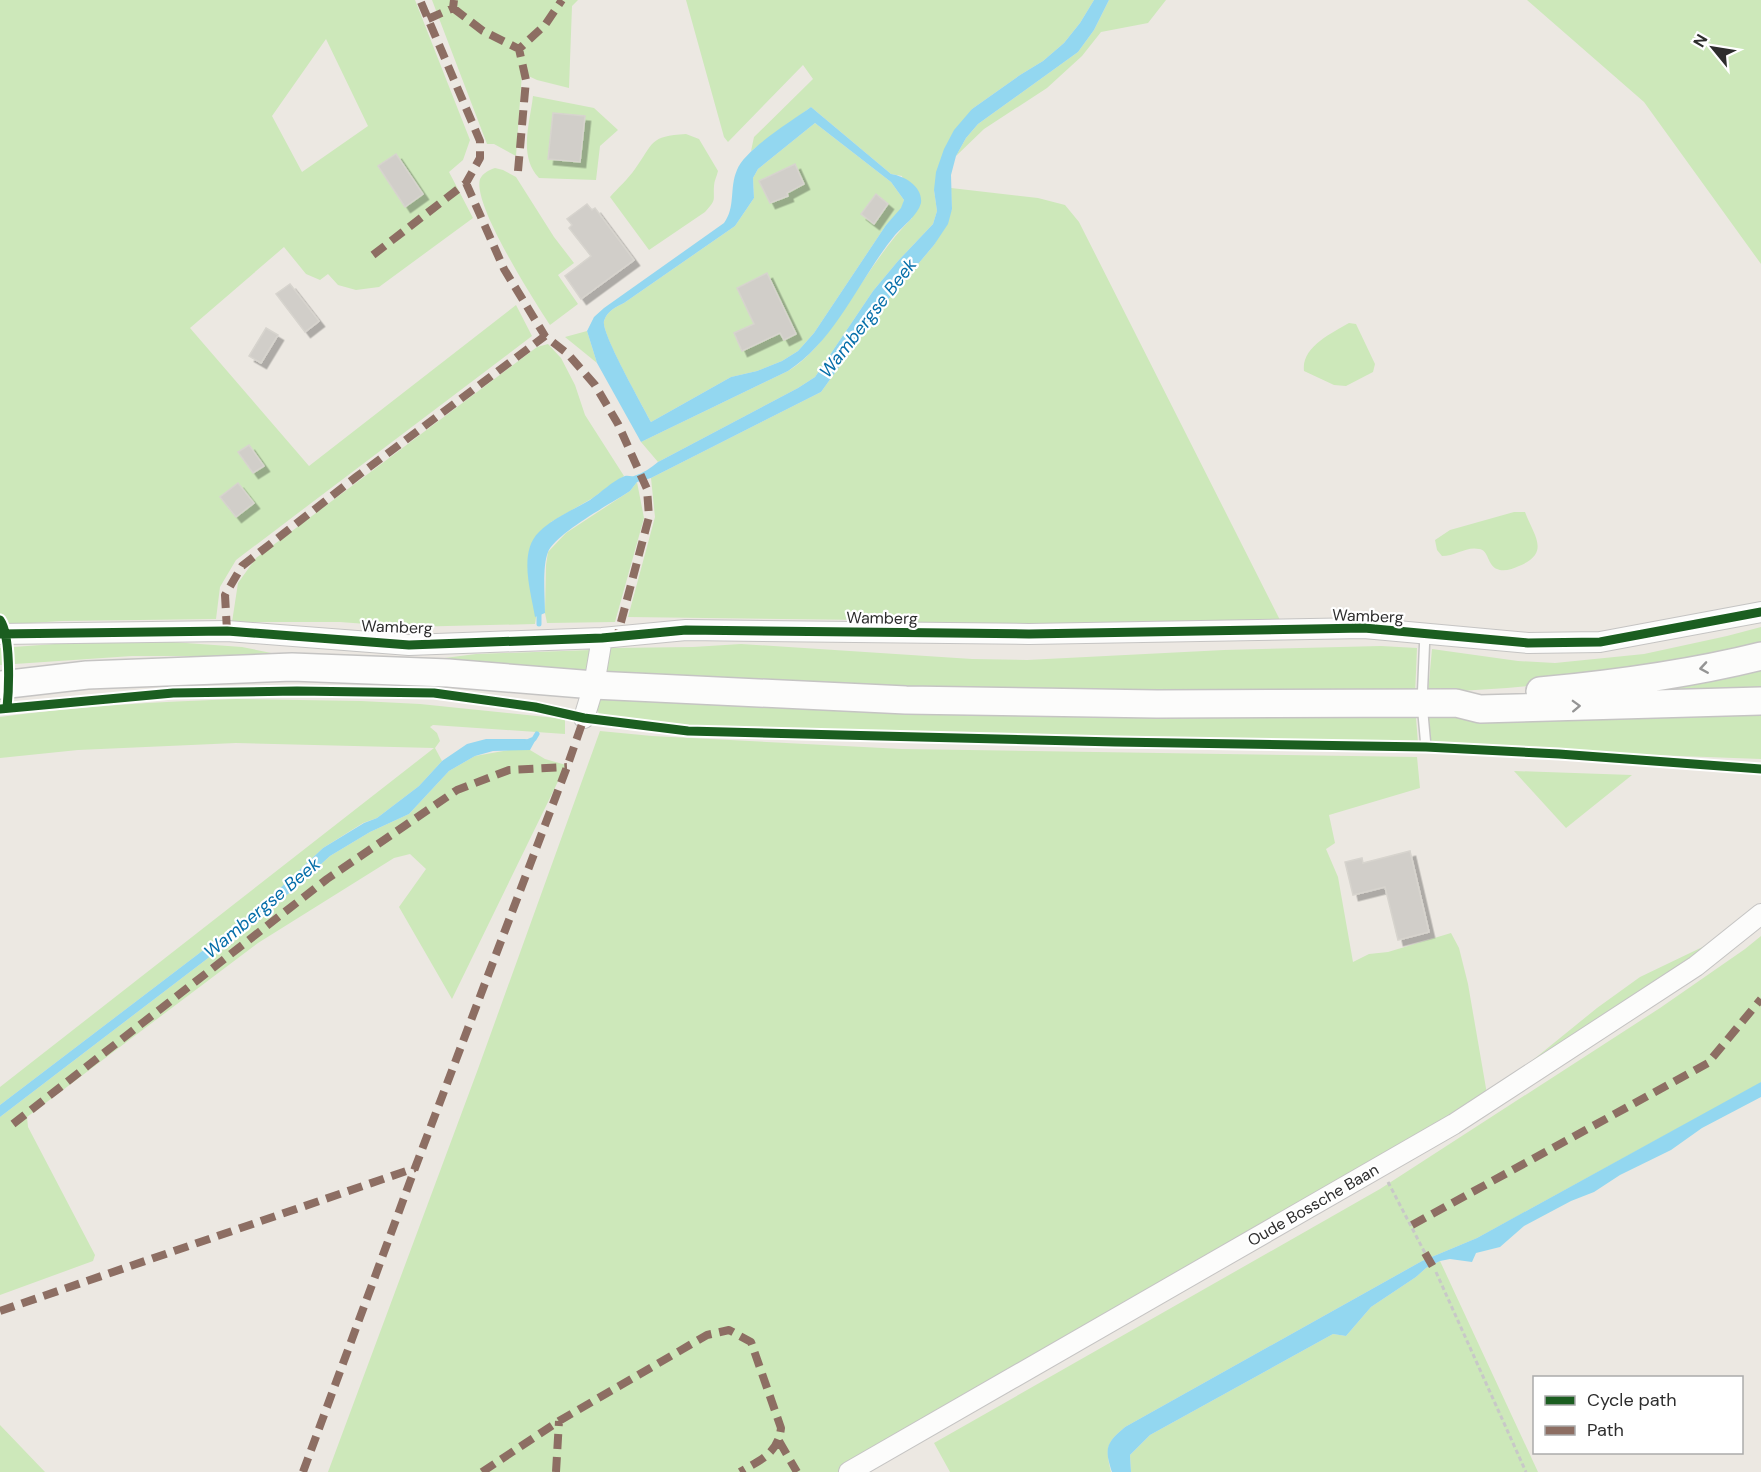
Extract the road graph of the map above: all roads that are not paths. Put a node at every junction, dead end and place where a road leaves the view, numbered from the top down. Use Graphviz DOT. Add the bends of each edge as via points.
graph roads {
  1 [pos="1761,612"];
  2 [pos="1425,633"];
  3 [pos="0,634"];
  4 [pos="602,638"];
  5 [pos="1761,656"];
  6 [pos="0,685"];
  7 [pos="594,685"];
  8 [pos="1761,702"];
  9 [pos="1422,703"];
  10 [pos="1456,703"];
  11 [pos="584,718"];
  12 [pos="1426,747"];
  13 [pos="1761,914"];
  14 [pos="849,1472"];
  1 -- 2 [label="street, Wamberg" via="1600,642 1528,643"];
  2 -- 4 [label="street, Wamberg" via="1364,628 1029,634 686,630"];
  2 -- 9 [label="lane"];
  3 -- 4 [label="street, Wamberg" via="227,631 409,645"];
  4 -- 7 [label="street"];
  5 -- 10 [label="main road, one-way" via="1594,686 1480,697"];
  6 -- 7 [label="main road" via="87,675 292,667 448,673"];
  7 -- 9 [label="main road" via="906,700"];
  7 -- 11 [label="street"];
  10 -- 8 [label="main road, one-way" via="1480,709"];
  9 -- 10 [label="main road"];
  9 -- 12 [label="lane"];
  13 -- 14 [label="street, Oude Bossche Baan" via="1696,966 1454,1124"];
}
